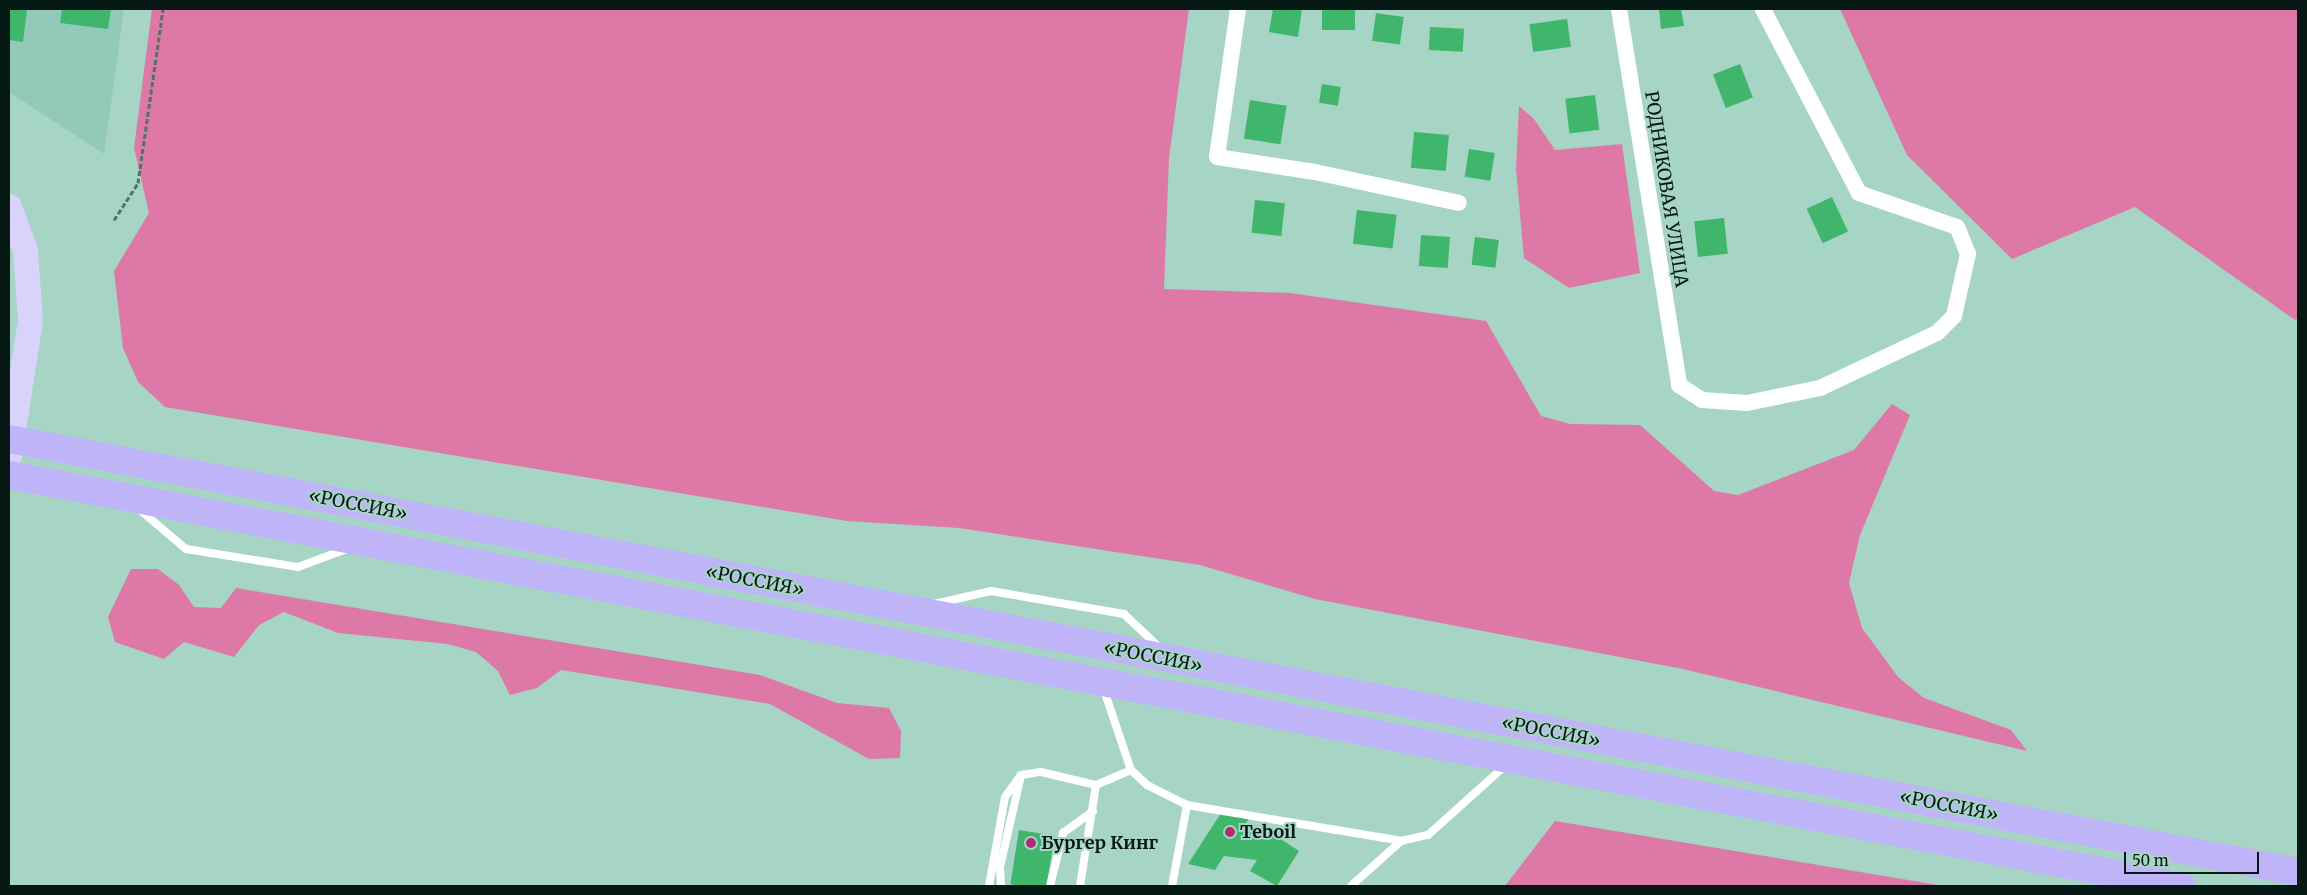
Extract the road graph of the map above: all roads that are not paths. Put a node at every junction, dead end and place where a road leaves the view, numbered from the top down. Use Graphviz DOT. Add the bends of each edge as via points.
graph roads {
  1 [pos="1238,9"];
  2 [pos="1619,9"];
  3 [pos="1763,9"];
  4 [pos="1459,203"];
  5 [pos="9,206"];
  6 [pos="9,439"];
  7 [pos="9,455"];
  8 [pos="9,475"];
  9 [pos="126,497"];
  10 [pos="366,542"];
  11 [pos="912,611"];
  12 [pos="1172,661"];
  13 [pos="1101,680"];
  14 [pos="1514,758"];
  15 [pos="1132,770"];
  16 [pos="1021,775"];
  17 [pos="1096,785"];
  18 [pos="1187,805"];
  19 [pos="1093,811"];
  20 [pos="1400,841"];
  21 [pos="2298,872"];
  22 [pos="989,886"];
  23 [pos="1002,886"];
  24 [pos="1050,886"];
  25 [pos="1080,886"];
  26 [pos="1172,886"];
  27 [pos="1351,886"];
  28 [pos="2181,886"];
  1 -- 4 [label="street" via="1217,157 1315,172"];
  2 -- 3 [label="street, РОДНИКОВАЯ УЛИЦА" via="1676,374 1689,394 1720,403 1774,399 1820,388 1937,332 1954,316 1962,295 1968,254 1963,233 1859,193"];
  5 -- 7 [label="main road" via="19,226 29,271 26,360"];
  6 -- 11 [label="highway, «РОССИЯ»"];
  8 -- 9 [label="highway, «РОССИЯ»"];
  9 -- 10 [label="highway, «РОССИЯ»"];
  9 -- 10 [label="lane" via="186,549 298,566"];
  10 -- 13 [label="highway, «РОССИЯ»"];
  11 -- 12 [label="highway, «РОССИЯ»"];
  11 -- 12 [label="lane" via="991,591 1124,614"];
  12 -- 21 [label="highway, «РОССИЯ»"];
  13 -- 14 [label="highway, «РОССИЯ»"];
  13 -- 15 [label="lane"];
  14 -- 20 [label="lane" via="1428,835"];
  14 -- 28 [label="highway, «РОССИЯ»"];
  15 -- 17 [label="lane"];
  15 -- 18 [label="lane" via="1147,785"];
  16 -- 17 [label="lane" via="1041,772"];
  16 -- 22 [label="lane" via="1005,797"];
  16 -- 23 [label="lane" via="1000,867"];
  17 -- 19 [label="lane"];
  18 -- 20 [label="lane"];
  18 -- 26 [label="lane"];
  19 -- 24 [label="lane" via="1063,832"];
  19 -- 25 [label="lane"];
  20 -- 27 [label="lane"];
}
